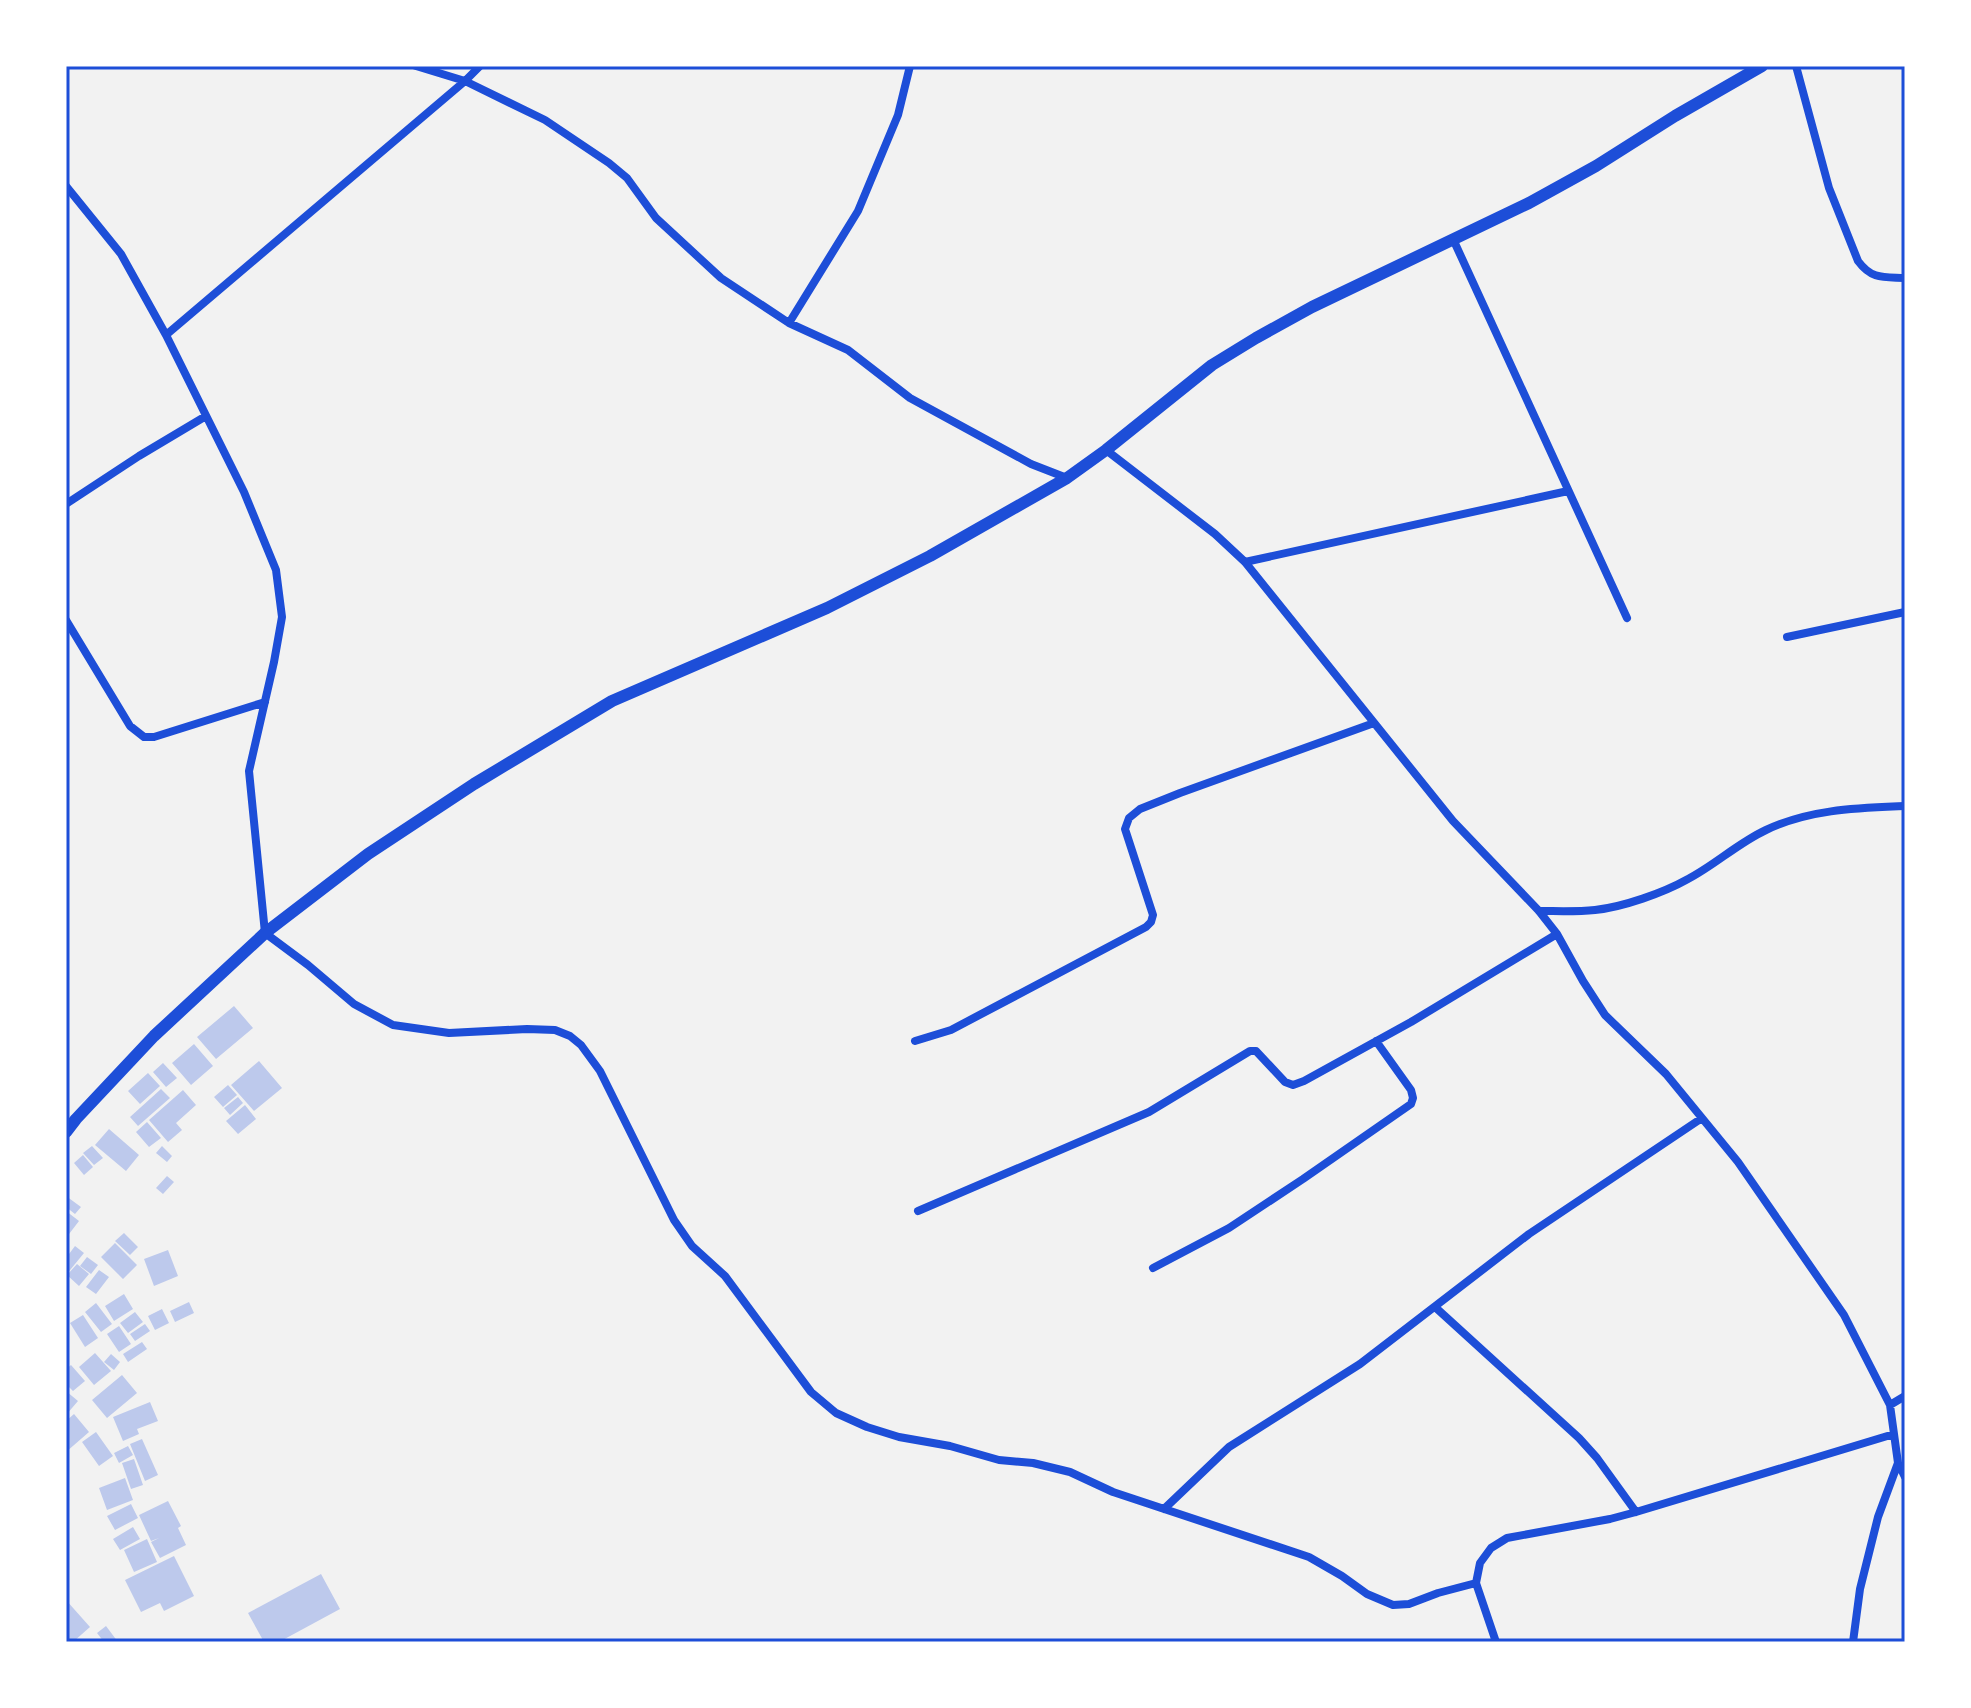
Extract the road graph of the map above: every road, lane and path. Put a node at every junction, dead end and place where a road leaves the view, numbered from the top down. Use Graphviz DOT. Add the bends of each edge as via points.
graph roads {
  1 [pos="416,66"];
  2 [pos="480,66"];
  3 [pos="910,66"];
  4 [pos="1762,66"];
  5 [pos="1796,66"];
  6 [pos="465,81"];
  7 [pos="66,186"];
  8 [pos="1453,239"];
  9 [pos="1905,278"];
  10 [pos="789,323"];
  11 [pos="166,335"];
  12 [pos="206,416"];
  13 [pos="1106,450"];
  14 [pos="1067,478"];
  15 [pos="1568,491"];
  16 [pos="66,504"];
  17 [pos="1245,562"];
  18 [pos="1905,612"];
  19 [pos="1627,618"];
  20 [pos="66,620"];
  21 [pos="1787,637"];
  22 [pos="265,702"];
  23 [pos="1374,723"];
  24 [pos="1905,806"];
  25 [pos="1539,911"];
  26 [pos="265,933"];
  27 [pos="1557,934"];
  28 [pos="915,1041"];
  29 [pos="1376,1041"];
  30 [pos="1702,1118"];
  31 [pos="66,1132"];
  32 [pos="918,1211"];
  33 [pos="1153,1268"];
  34 [pos="1435,1307"];
  35 [pos="1905,1396"];
  36 [pos="1890,1405"];
  37 [pos="1894,1434"];
  38 [pos="1898,1463"];
  39 [pos="1905,1477"];
  40 [pos="1164,1509"];
  41 [pos="1636,1512"];
  42 [pos="1476,1583"];
  43 [pos="1496,1642"];
  44 [pos="1853,1642"];
  1 -- 6 [label="street"];
  2 -- 6 [label="street"];
  3 -- 10 [label="street" via="898,115 858,211"];
  4 -- 8 [label="street" via="1596,166"];
  5 -- 9 [label="street" via="1829,188 1858,261 1878,277"];
  6 -- 10 [label="street" via="545,120 609,163 656,218 721,278"];
  6 -- 11 [label="street"];
  7 -- 11 [label="street" via="121,254"];
  8 -- 13 [label="street" via="1256,338 1212,365"];
  8 -- 15 [label="street"];
  10 -- 14 [label="street" via="848,350 910,398"];
  11 -- 12 [label="street"];
  12 -- 16 [label="street"];
  12 -- 22 [label="street" via="276,570 282,617"];
  13 -- 14 [label="street"];
  13 -- 17 [label="street"];
  14 -- 26 [label="street" via="827,608 612,701 368,854"];
  15 -- 17 [label="street"];
  15 -- 19 [label="street"];
  17 -- 23 [label="street"];
  18 -- 21 [label="street"];
  20 -- 22 [label="street" via="130,726 144,737"];
  22 -- 26 [label="street" via="249,771"];
  23 -- 25 [label="street" via="1453,821"];
  23 -- 28 [label="street" via="1140,809 1125,829 1151,922 951,1030"];
  24 -- 25 [label="street" via="1798,818 1766,830 1688,879 1648,897 1596,910"];
  25 -- 27 [label="street"];
  26 -- 31 [label="street" via="154,1036"];
  26 -- 40 [label="street" via="354,1004 393,1025 449,1033 555,1030 581,1045 600,1071 692,1246 725,1276 811,1392 836,1413 899,1437 1070,1472"];
  27 -- 29 [label="street"];
  27 -- 30 [label="street" via="1605,1015"];
  29 -- 32 [label="street" via="1293,1085 1250,1051 1149,1112"];
  29 -- 33 [label="street" via="1411,1090 1411,1104 1229,1228"];
  30 -- 34 [label="street" via="1529,1234"];
  30 -- 36 [label="street" via="1844,1315"];
  34 -- 40 [label="street" via="1360,1364 1229,1447"];
  34 -- 41 [label="street" via="1579,1438"];
  35 -- 36 [label="street"];
  36 -- 37 [label="street"];
  37 -- 38 [label="street"];
  37 -- 41 [label="street"];
  38 -- 39 [label="street"];
  38 -- 44 [label="street" via="1878,1517"];
  40 -- 42 [label="street" via="1309,1557 1393,1605"];
  41 -- 42 [label="street" via="1507,1538 1480,1563"];
  42 -- 43 [label="street"];
}
